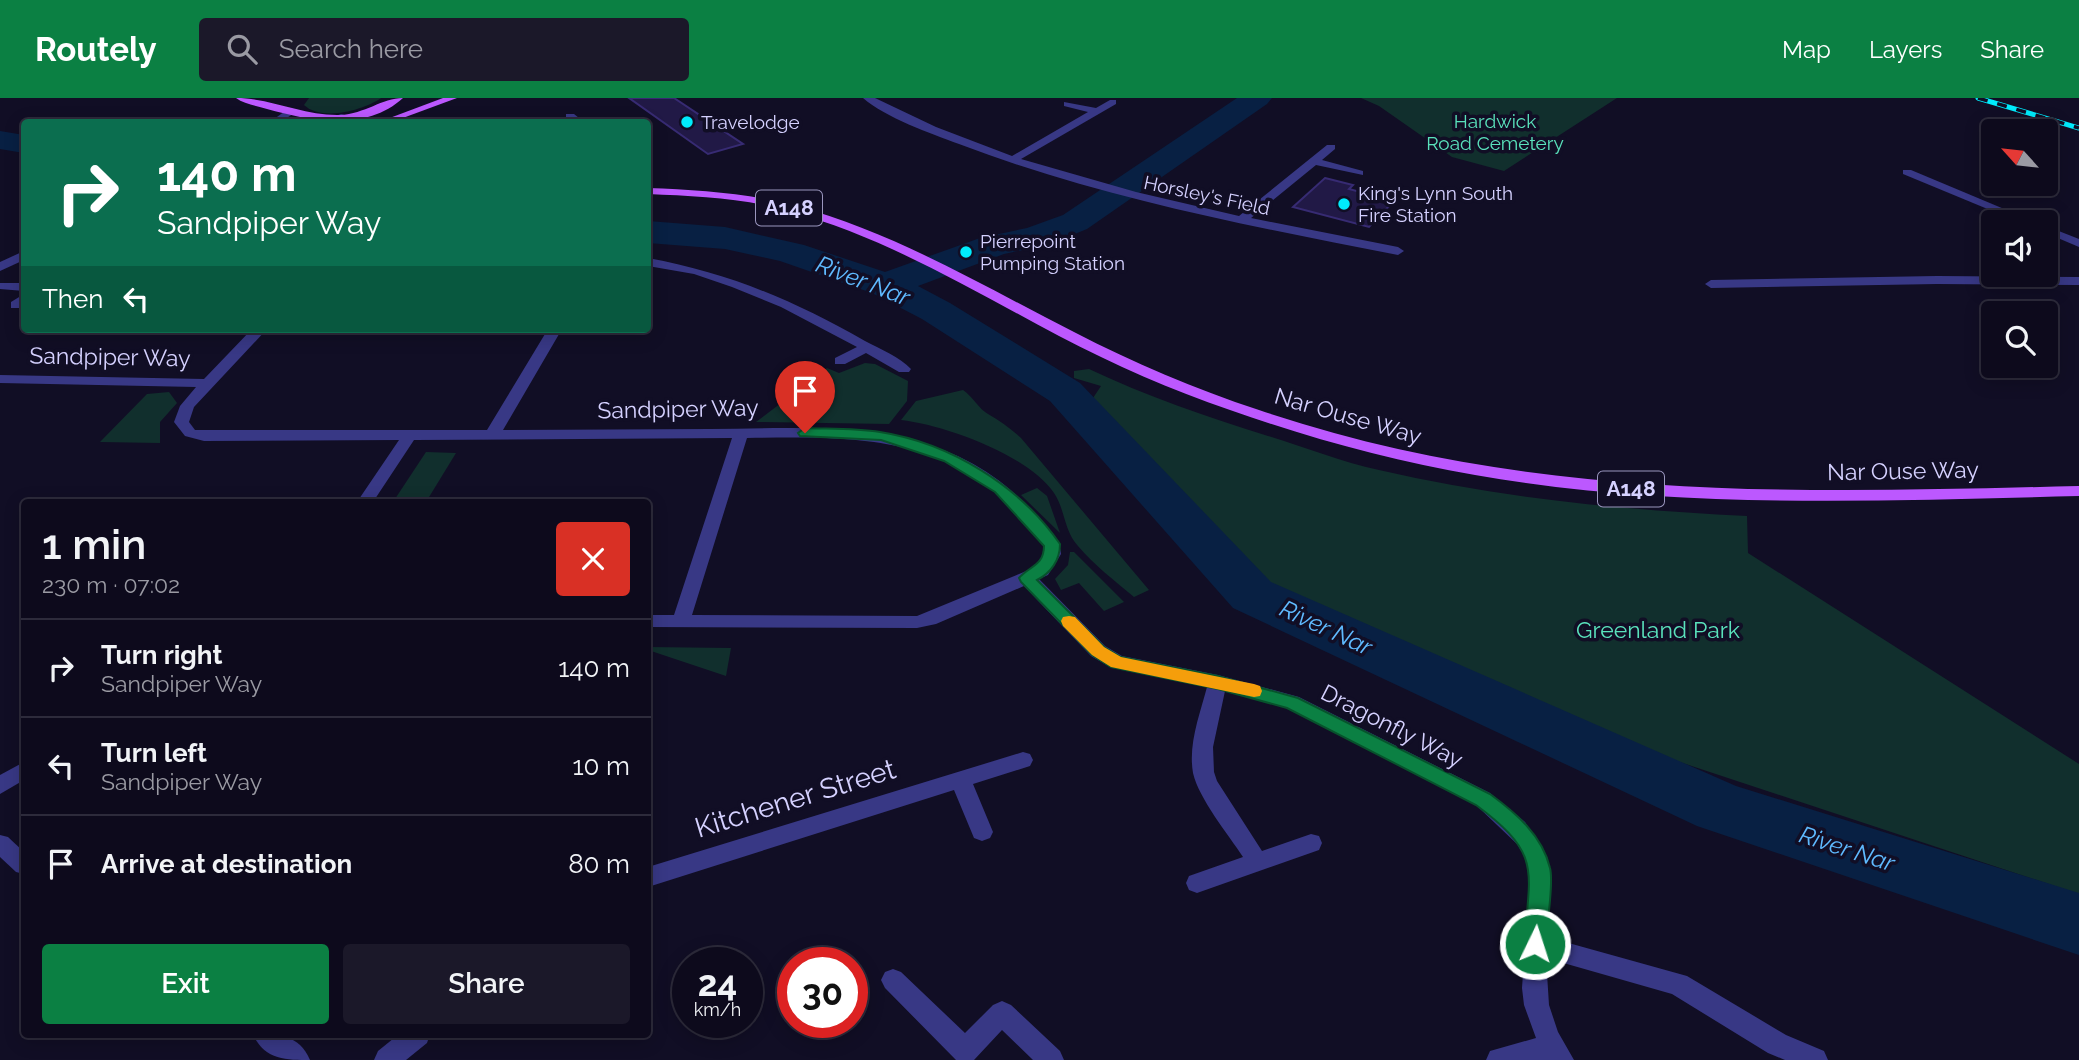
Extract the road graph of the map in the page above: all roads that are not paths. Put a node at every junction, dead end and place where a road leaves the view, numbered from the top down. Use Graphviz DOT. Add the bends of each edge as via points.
graph roads {
  1 [pos="242,98"];
  2 [pos="297,98"];
  3 [pos="421,98"];
  4 [pos="452,98"];
  5 [pos="868,98"];
  6 [pos="397,100"];
  7 [pos="1113,102"];
  8 [pos="1067,104"];
  9 [pos="1096,111"];
  10 [pos="300,116"];
  11 [pos="341,117"];
  12 [pos="334,119"];
  13 [pos="380,119"];
  14 [pos="392,119"];
  15 [pos="1331,146"];
  16 [pos="1012,160"];
  17 [pos="1314,162"];
  18 [pos="1907,172"];
  19 [pos="1359,173"];
  20 [pos="651,191"];
  21 [pos="2000,210"];
  22 [pos="1241,221"];
  23 [pos="2058,234"];
  24 [pos="2079,243"];
  25 [pos="1398,251"];
  26 [pos="21,256"];
  27 [pos="651,263"];
  28 [pos="3,265"];
  29 [pos="2079,281"];
  30 [pos="1711,284"];
  31 [pos="4,286"];
  32 [pos="21,287"];
  33 [pos="256,333"];
  34 [pos="553,333"];
  35 [pos="867,347"];
  36 [pos="840,362"];
  37 [pos="904,369"];
  38 [pos="0,379"];
  39 [pos="208,383"];
  40 [pos="741,433"];
  41 [pos="492,435"];
  42 [pos="408,437"];
  43 [pos="2079,491"];
  44 [pos="367,499"];
  45 [pos="1027,578"];
  46 [pos="651,621"];
  47 [pos="681,621"];
  48 [pos="1218,682"];
  49 [pos="1023,760"];
  50 [pos="21,772"];
  51 [pos="961,780"];
  52 [pos="0,786"];
  53 [pos="982,832"];
  54 [pos="1311,843"];
  55 [pos="0,844"];
  56 [pos="1257,860"];
  57 [pos="21,862"];
  58 [pos="651,876"];
  59 [pos="1197,883"];
  60 [pos="1535,944"];
  61 [pos="893,980"];
  62 [pos="270,1038"];
  63 [pos="413,1038"];
  64 [pos="1556,1053"];
  65 [pos="297,1060"];
  66 [pos="387,1060"];
  67 [pos="1051,1060"];
  68 [pos="1499,1060"];
  69 [pos="1815,1060"];
  1 -- 10 [label="main road"];
  2 -- 10 [label="main road" via="291,107"];
  3 -- 6 [label="main road"];
  4 -- 14 [label="main road"];
  5 -- 16 [label="street, Horsley's Field"];
  6 -- 11 [label="main road"];
  6 -- 13 [label="main road"];
  7 -- 9 [label="street"];
  8 -- 9 [label="street"];
  9 -- 16 [label="street"];
  10 -- 11 [label="main road"];
  11 -- 12 [label="street"];
  15 -- 17 [label="street"];
  16 -- 22 [label="street, Horsley's Field" via="1131,196"];
  17 -- 19 [label="street"];
  17 -- 22 [label="street"];
  18 -- 21 [label="street"];
  20 -- 43 [label="main road, Nar Ouse Way / A148" via="745,199 796,209 871,236 1110,356 1196,392 1390,455 1468,470 1658,492 1746,496"];
  22 -- 25 [label="street, Horsley's Field"];
  23 -- 24 [label="street"];
  26 -- 28 [label="street"];
  27 -- 35 [label="street" via="709,274 757,291"];
  29 -- 30 [label="street"];
  31 -- 32 [label="street"];
  33 -- 39 [label="street"];
  34 -- 41 [label="street"];
  35 -- 36 [label="street"];
  35 -- 37 [label="street"];
  38 -- 39 [label="street, Sandpiper Way"];
  39 -- 42 [label="street, Sandpiper Way" via="187,406 181,422 190,433"];
  40 -- 41 [label="street, Sandpiper Way"];
  40 -- 45 [label="street, Sandpiper Way" via="882,436 949,458 1000,489 1052,544 1042,571"];
  40 -- 47 [label="street"];
  41 -- 42 [label="street, Sandpiper Way"];
  42 -- 44 [label="street"];
  45 -- 47 [label="street, Sandpiper Way" via="916,622"];
  45 -- 48 [label="street, Dragonfly Way" via="1098,651 1117,662"];
  46 -- 47 [label="street, Sandpiper Way"];
  48 -- 56 [label="street" via="1202,771"];
  48 -- 60 [label="street, Dragonfly Way" via="1292,702 1483,799 1511,820 1541,869"];
  49 -- 51 [label="street, Kitchener Street"];
  50 -- 52 [label="street"];
  51 -- 53 [label="street"];
  51 -- 58 [label="street, Kitchener Street"];
  54 -- 56 [label="street"];
  55 -- 57 [label="street"];
  56 -- 59 [label="street"];
  60 -- 64 [label="street, Dragonfly Way" via="1531,978 1536,1012"];
  60 -- 69 [label="street" via="1678,984 1777,1044"];
  61 -- 67 [label="street" via="965,1051 1002,1013"];
  62 -- 65 [label="street"];
  63 -- 66 [label="street"];
  64 -- 68 [label="street"];
}
